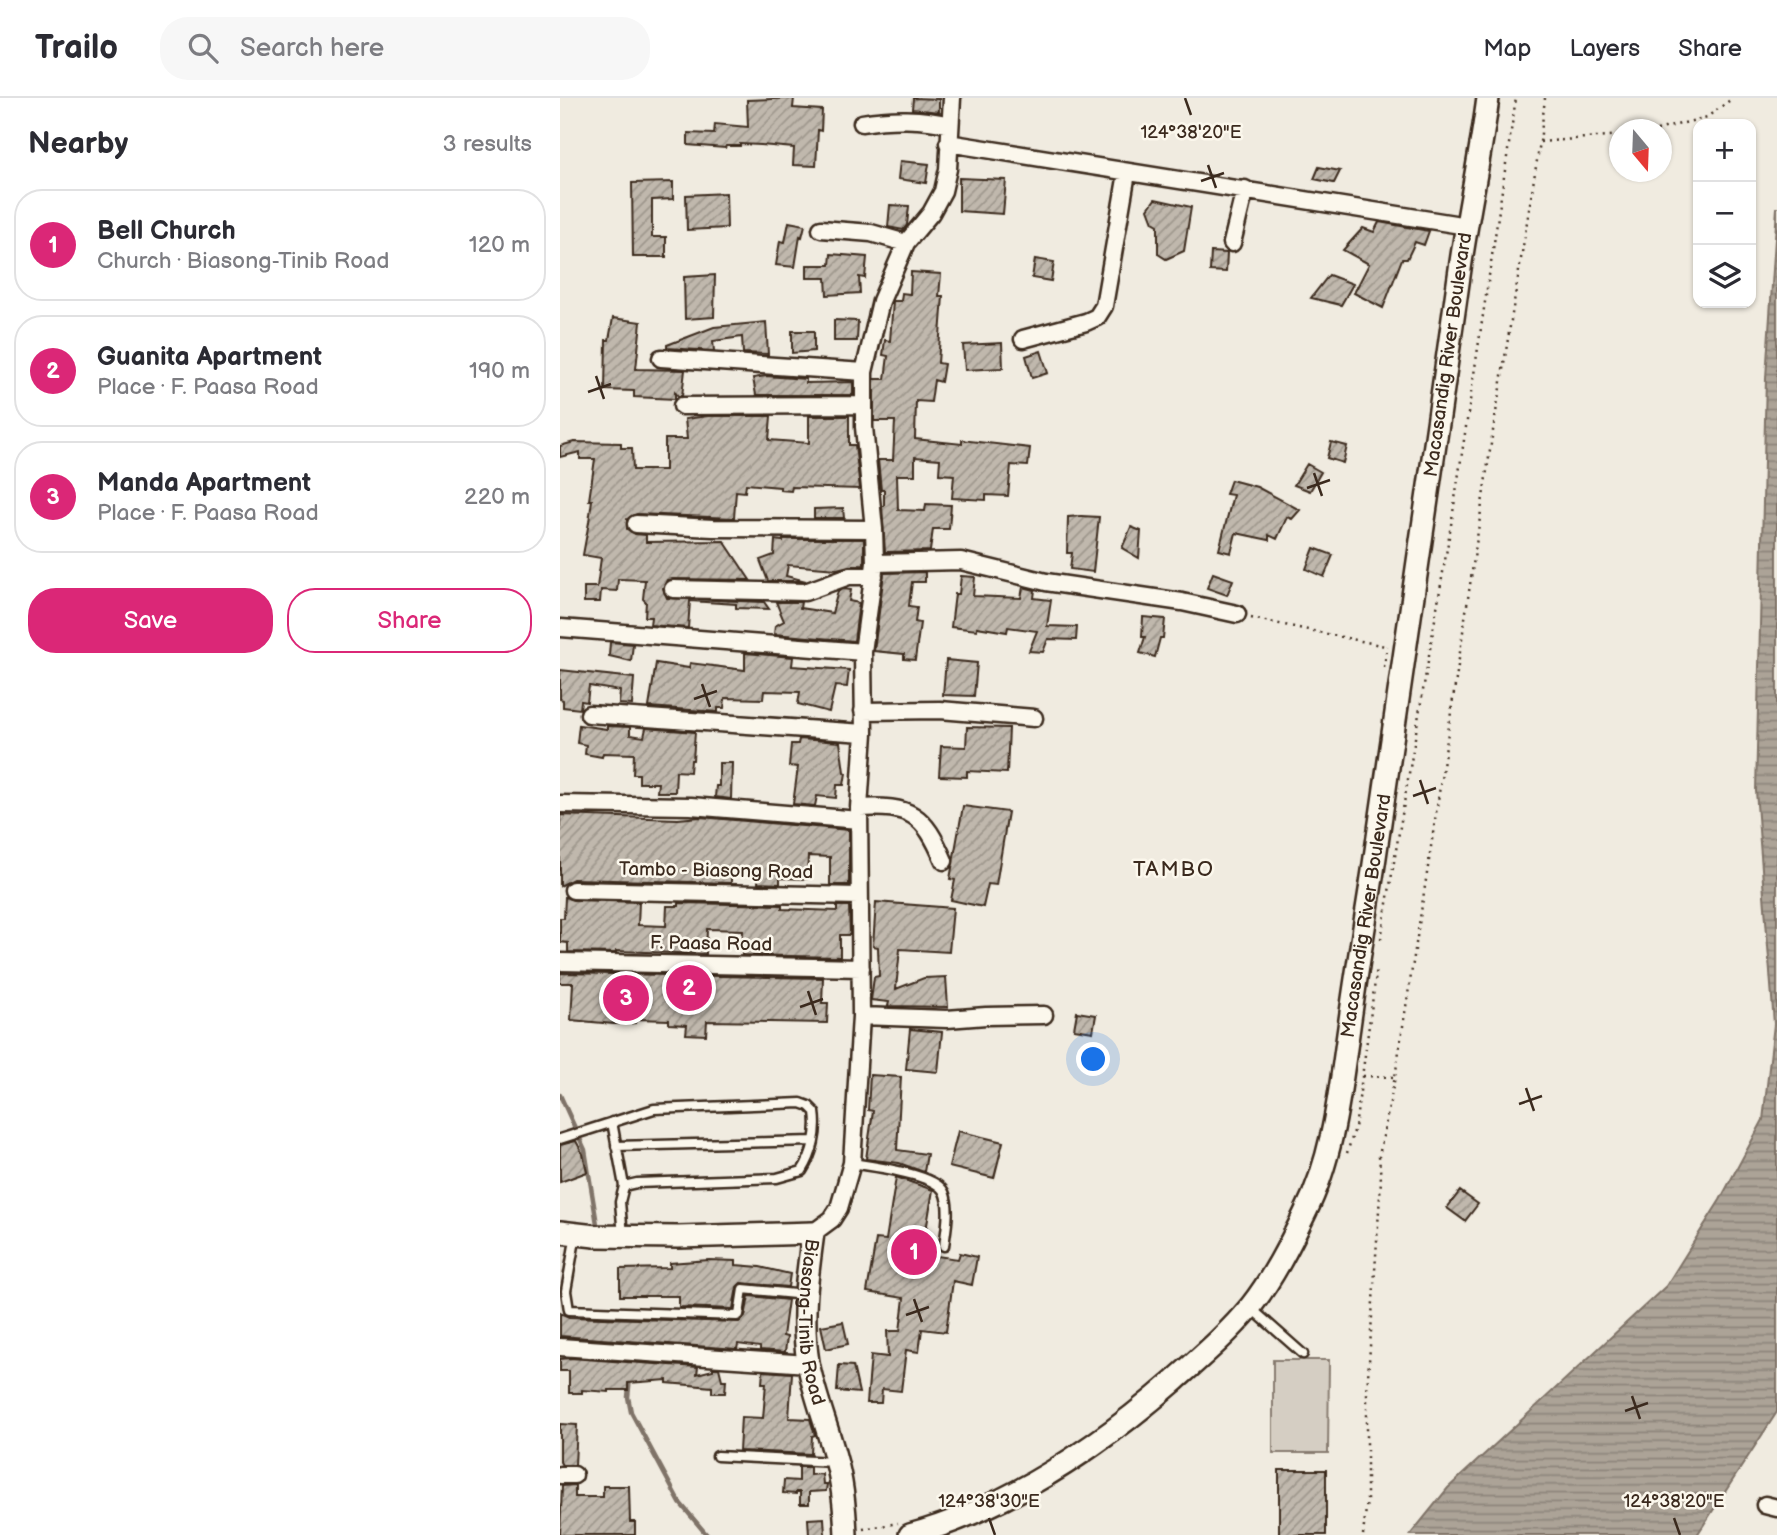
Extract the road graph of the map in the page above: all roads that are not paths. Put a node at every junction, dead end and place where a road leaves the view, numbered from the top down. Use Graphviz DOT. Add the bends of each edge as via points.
graph roads {
  1 [pos="952,98"];
  2 [pos="1488,98"];
  3 [pos="862,123"];
  4 [pos="950,125"];
  5 [pos="948,143"];
  6 [pos="1127,173"];
  7 [pos="1245,189"];
  8 [pos="1467,226"];
  9 [pos="821,229"];
  10 [pos="906,243"];
  11 [pos="1232,243"];
  12 [pos="1023,339"];
  13 [pos="661,358"];
  14 [pos="864,372"];
  15 [pos="863,405"];
  16 [pos="682,406"];
  17 [pos="636,524"];
  18 [pos="874,529"];
  19 [pos="874,570"];
  20 [pos="673,589"];
  21 [pos="1237,614"];
  22 [pos="561,628"];
  23 [pos="863,652"];
  24 [pos="863,711"];
  25 [pos="589,714"];
  26 [pos="1034,718"];
  27 [pos="864,733"];
  28 [pos="560,804"];
  29 [pos="859,814"];
  30 [pos="944,861"];
  31 [pos="573,890"];
  32 [pos="859,896"];
  33 [pos="560,962"];
  34 [pos="861,968"];
  35 [pos="1044,1015"];
  36 [pos="860,1016"];
  37 [pos="612,1122"];
  38 [pos="560,1139"];
  39 [pos="814,1141"];
  40 [pos="616,1146"];
  41 [pos="852,1163"];
  42 [pos="624,1186"];
  43 [pos="568,1233"];
  44 [pos="813,1233"];
  45 [pos="623,1236"];
  46 [pos="944,1247"];
  47 [pos="805,1295"];
  48 [pos="1250,1307"];
  49 [pos="560,1347"];
  50 [pos="1303,1354"];
  51 [pos="808,1364"];
  52 [pos="717,1455"];
  53 [pos="837,1462"];
  54 [pos="909,1528"];
  55 [pos="846,1535"];
  1 -- 4 [label="street"];
  2 -- 8 [label="street, Macasandig River Boulevard"];
  3 -- 4 [label="street" via="937,121"];
  4 -- 5 [label="street"];
  5 -- 6 [label="street"];
  5 -- 10 [label="street" via="943,191"];
  6 -- 7 [label="street"];
  6 -- 12 [label="street" via="1104,306 1097,317 1086,322"];
  7 -- 8 [label="street"];
  7 -- 11 [label="street"];
  8 -- 48 [label="street, Macasandig River Boulevard" via="1396,648 1334,1125 1308,1209"];
  9 -- 10 [label="street" via="871,233"];
  10 -- 14 [label="street" via="881,301"];
  13 -- 14 [label="street"];
  14 -- 15 [label="street"];
  15 -- 16 [label="street"];
  15 -- 18 [label="street"];
  17 -- 18 [label="street"];
  18 -- 19 [label="street"];
  19 -- 20 [label="street" via="803,593"];
  19 -- 21 [label="street" via="961,561 1046,582 1182,601"];
  19 -- 23 [label="street"];
  22 -- 23 [label="street"];
  23 -- 24 [label="street"];
  24 -- 26 [label="street" via="940,710"];
  24 -- 27 [label="street"];
  25 -- 27 [label="street"];
  27 -- 29 [label="street"];
  28 -- 29 [label="street"];
  29 -- 30 [label="street" via="895,808 918,817 928,826"];
  29 -- 32 [label="street"];
  31 -- 32 [label="street, Tambo - Biasong Road"];
  32 -- 34 [label="street"];
  33 -- 34 [label="street, F. Paasa Road"];
  34 -- 36 [label="street"];
  35 -- 36 [label="street" via="947,1020"];
  36 -- 41 [label="street"];
  37 -- 38 [label="lane"];
  37 -- 39 [label="lane" via="654,1109 801,1103 815,1112"];
  37 -- 40 [label="lane"];
  39 -- 40 [label="lane"];
  39 -- 42 [label="lane" via="805,1166 796,1174"];
  40 -- 42 [label="lane"];
  41 -- 44 [label="street" via="839,1208"];
  41 -- 46 [label="lane" via="908,1173 940,1188 947,1209"];
  42 -- 45 [label="lane" via="620,1202"];
  43 -- 45 [label="street, Biasong-Tinib Road"];
  43 -- 47 [label="lane" via="569,1310 732,1317 739,1315 743,1289"];
  44 -- 45 [label="street, Biasong-Tinib Road"];
  44 -- 47 [label="street, Biasong-Tinib Road"];
  47 -- 51 [label="street, Biasong-Tinib Road"];
  48 -- 50 [label="lane"];
  48 -- 54 [label="street, Macasandig River Boulevard" via="1174,1381 1086,1449 1021,1491 959,1519"];
  49 -- 51 [label="street"];
  51 -- 53 [label="street, Biasong-Tinib Road"];
  52 -- 53 [label="lane"];
  53 -- 55 [label="street, Biasong-Tinib Road"];
}
